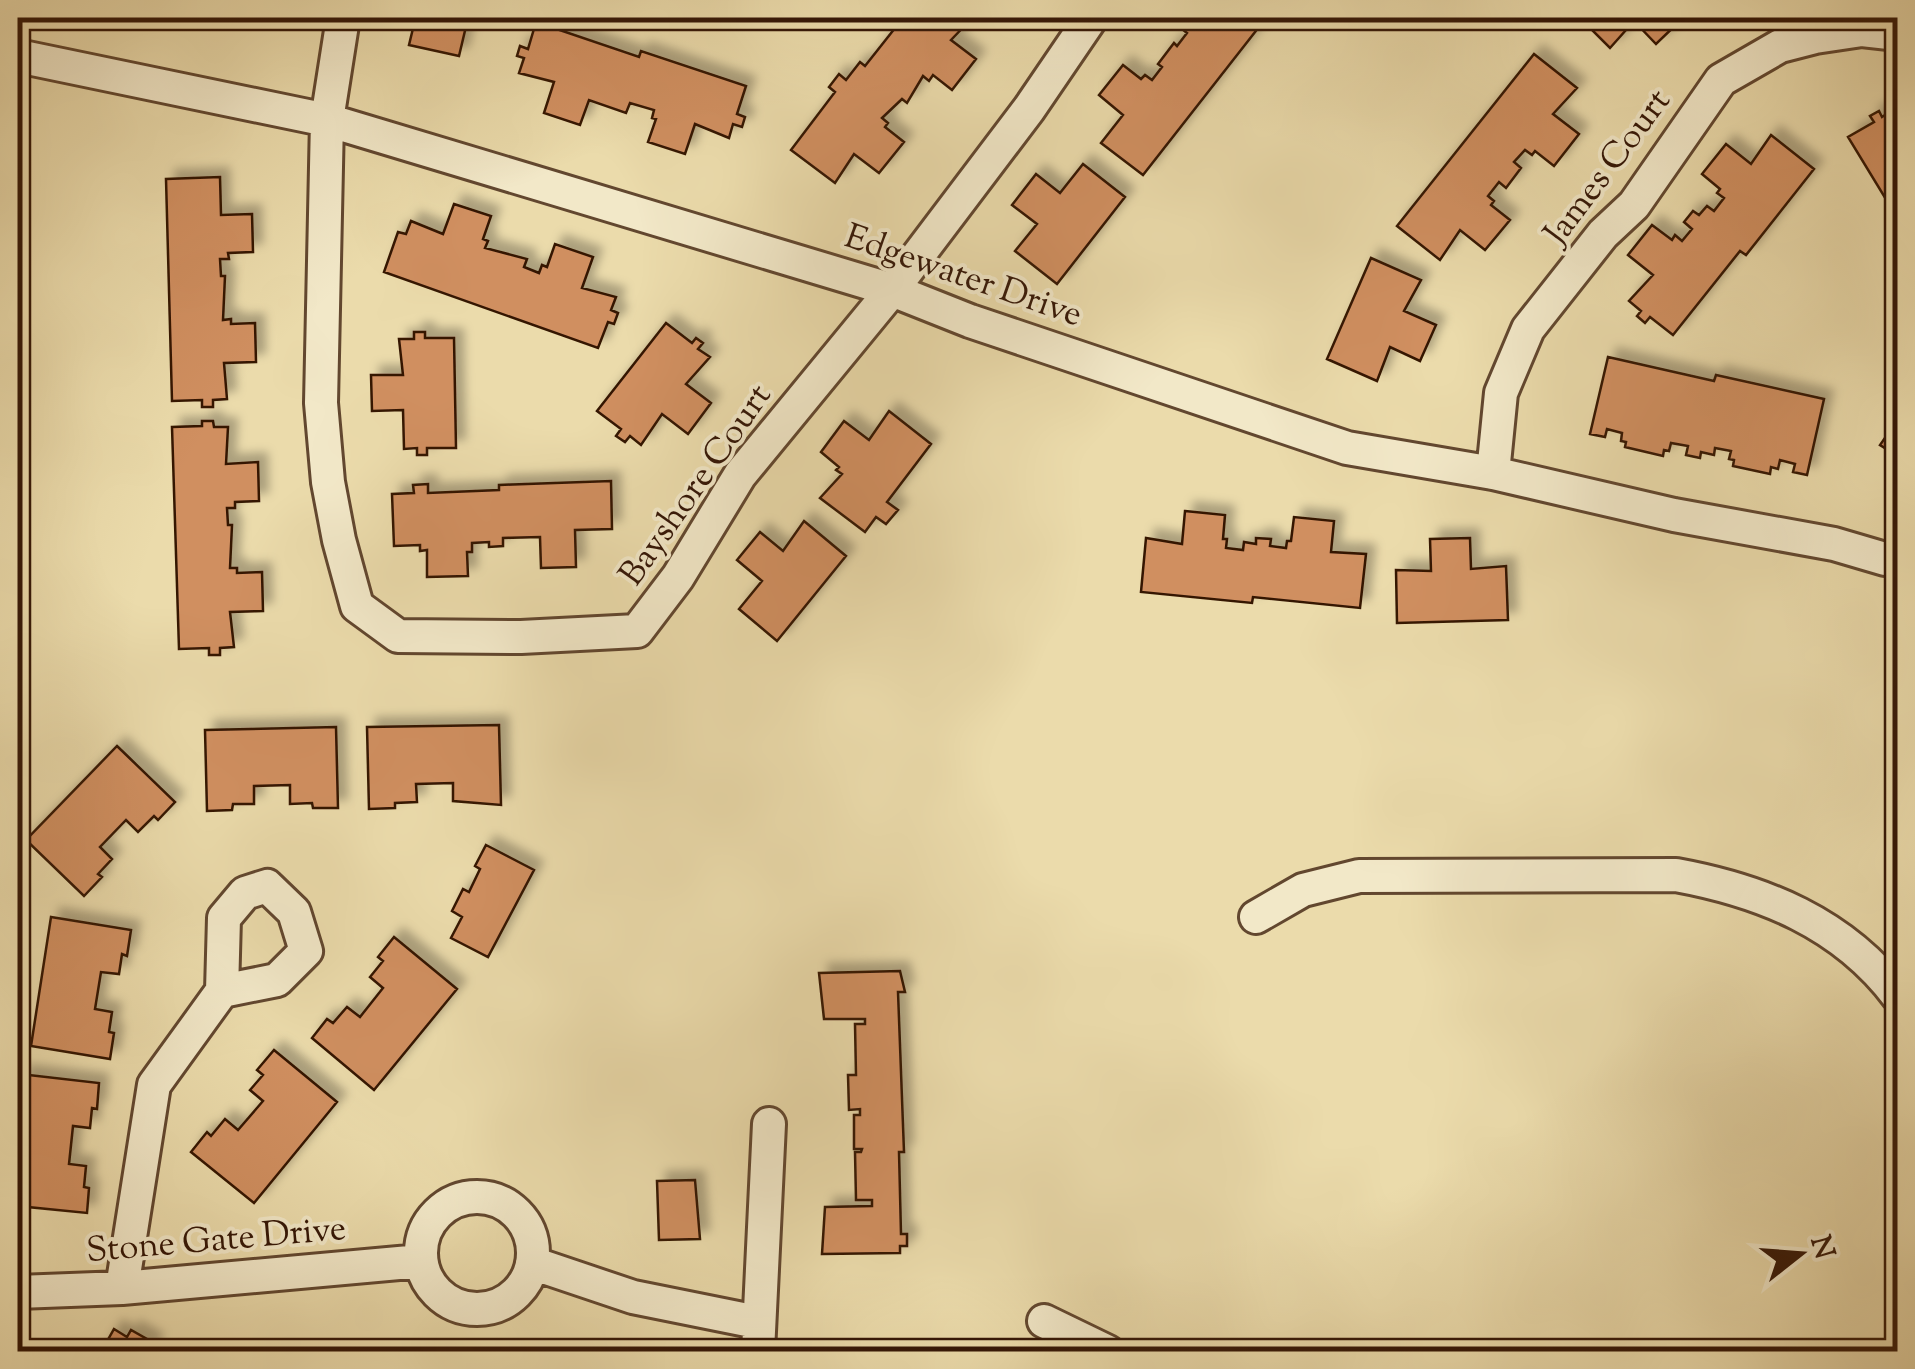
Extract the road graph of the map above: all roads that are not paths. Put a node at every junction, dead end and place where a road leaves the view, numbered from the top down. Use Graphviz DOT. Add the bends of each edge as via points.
graph roads {
  1 [pos="343,18"];
  2 [pos="1093,18"];
  3 [pos="1898,34"];
  4 [pos="18,56"];
  5 [pos="327,120"];
  6 [pos="892,290"];
  7 [pos="1493,473"];
  8 [pos="1892,558"];
  9 [pos="1256,917"];
  10 [pos="222,991"];
  11 [pos="1898,996"];
  12 [pos="769,1124"];
  13 [pos="421,1261"];
  14 [pos="532,1263"];
  15 [pos="122,1288"];
  16 [pos="18,1292"];
  17 [pos="1044,1321"];
  18 [pos="757,1337"];
  19 [pos="1108,1352"];
  1 -- 5 [label="street"];
  2 -- 6 [label="street"];
  3 -- 7 [label="street, James Court" via="1815,36 1780,46 1721,80 1634,205 1528,329 1501,393"];
  4 -- 5 [label="street, Edgewater Drive"];
  5 -- 6 [label="street, Edgewater Drive"];
  5 -- 6 [label="street, Bayshore Court" via="322,403 328,482 357,606 398,636 638,631 740,475"];
  6 -- 7 [label="street, Edgewater Drive" via="1348,448"];
  7 -- 8 [label="street, Edgewater Drive"];
  9 -- 11 [label="street" via="1303,890 1358,876 1676,875 1726,884 1803,914 1855,949"];
  10 -- 15 [label="street" via="154,1085"];
  12 -- 18 [label="street"];
  13 -- 14 [label="street" via="426,1278 450,1303 485,1309 516,1294"];
  13 -- 14 [label="street" via="429,1223 442,1208 478,1196 514,1210 526,1225"];
  13 -- 15 [label="street, Stone Gate Drive"];
  14 -- 18 [label="street"];
  15 -- 16 [label="street, Stone Gate Drive"];
  17 -- 19 [label="street"];
}
